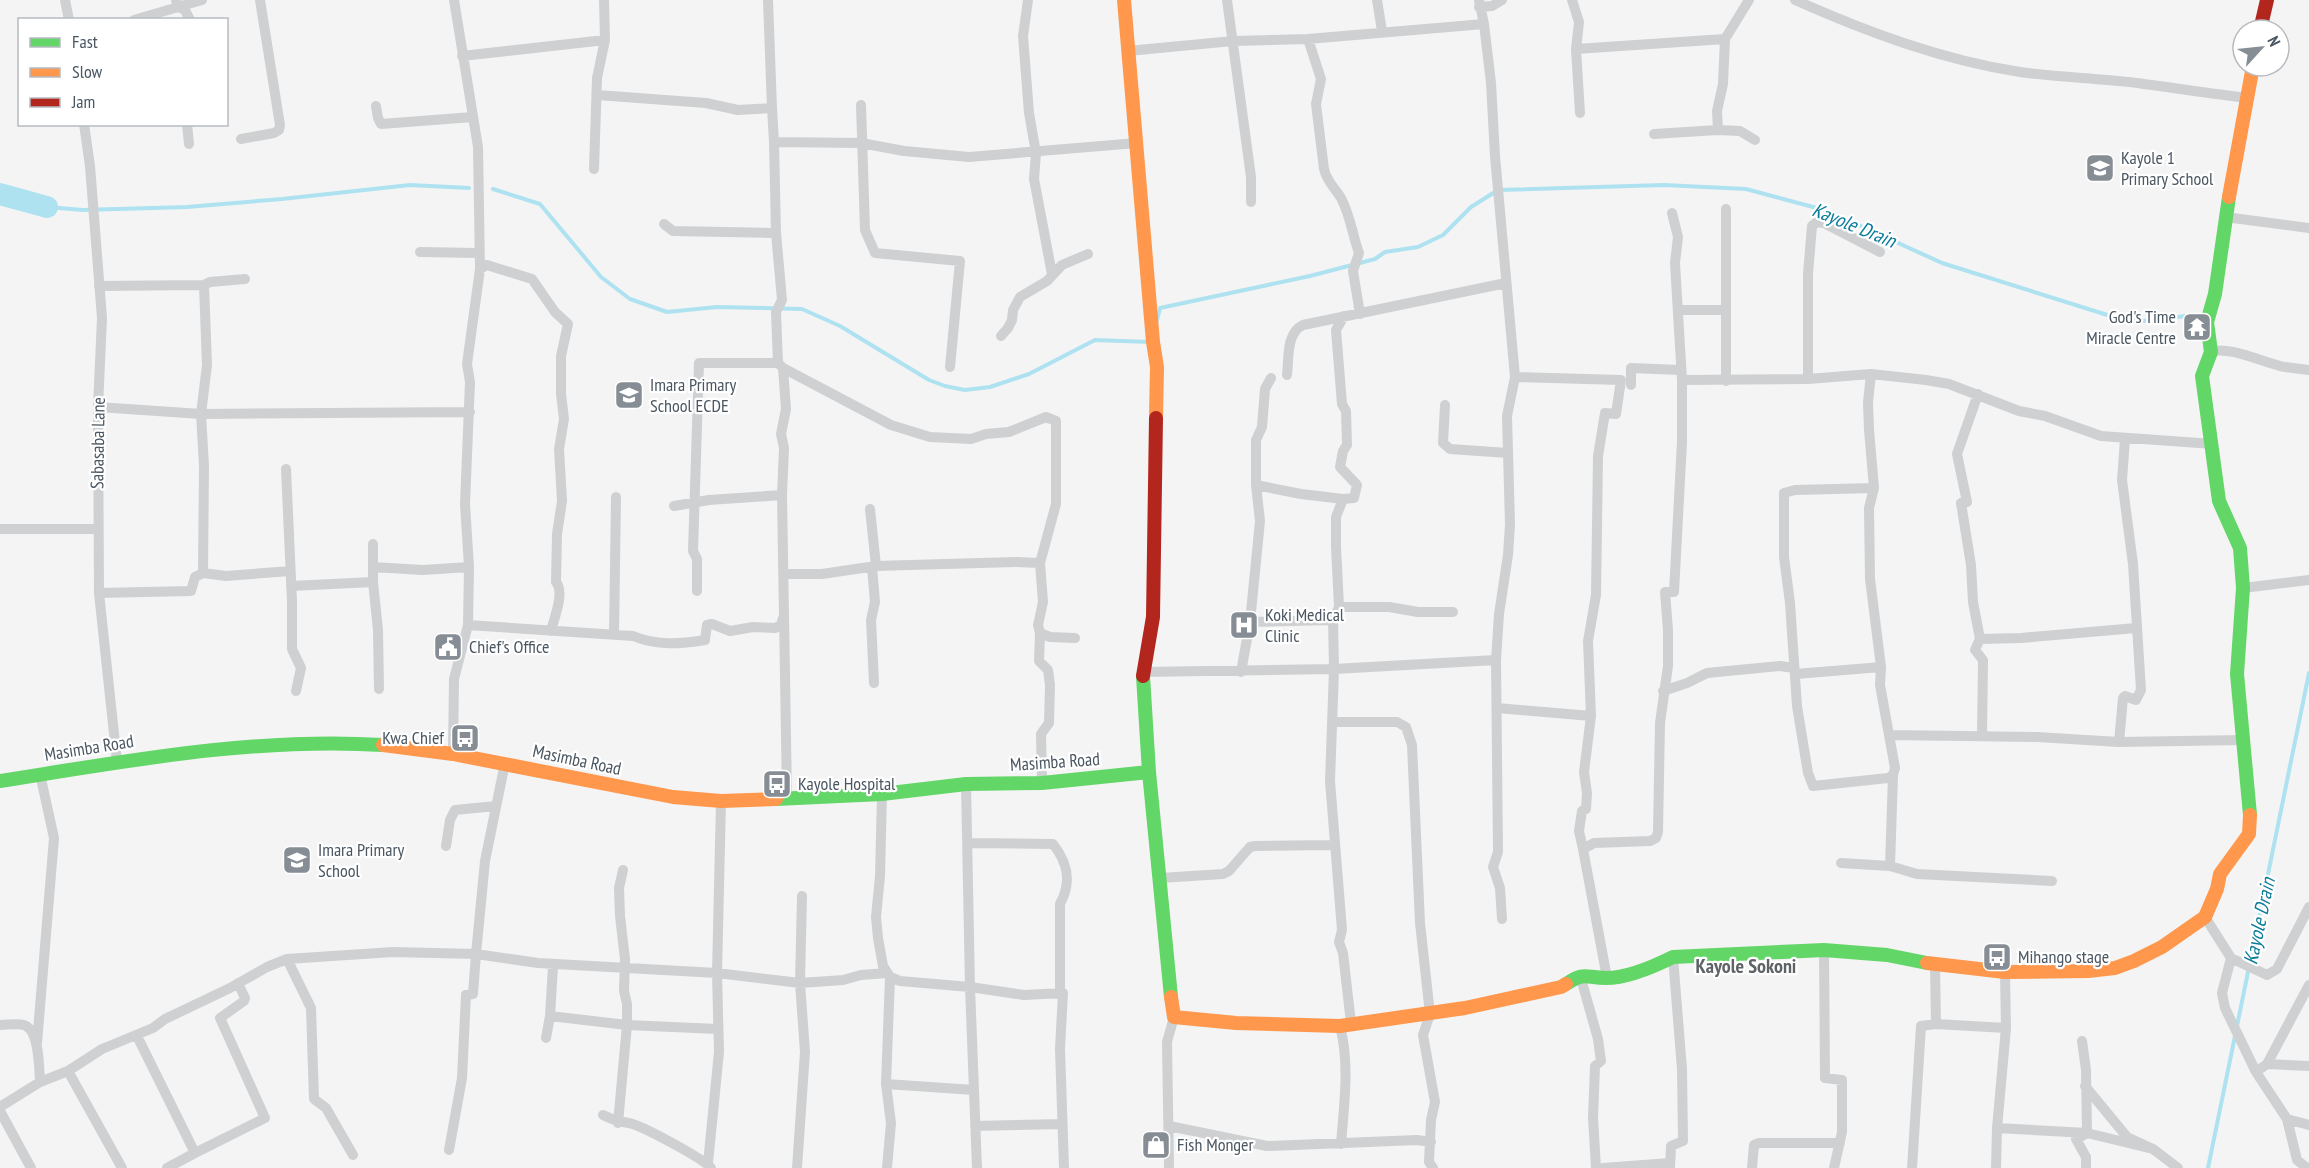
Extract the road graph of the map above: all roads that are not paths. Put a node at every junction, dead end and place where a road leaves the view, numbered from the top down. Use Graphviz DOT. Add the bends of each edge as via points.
graph roads {
  1 [pos="65,0"];
  2 [pos="202,0"];
  3 [pos="260,0"];
  4 [pos="454,0"];
  5 [pos="604,0"];
  6 [pos="768,0"];
  7 [pos="1028,0"];
  8 [pos="1124,0"];
  9 [pos="1227,0"];
  10 [pos="1377,0"];
  11 [pos="1503,0"];
  12 [pos="1572,0"];
  13 [pos="1749,0"];
  14 [pos="1795,0"];
  15 [pos="2267,0"];
  16 [pos="177,4"];
  17 [pos="1479,4"];
  18 [pos="69,18"];
  19 [pos="139,18"];
  20 [pos="189,18"];
  21 [pos="2263,18"];
  22 [pos="1484,24"];
  23 [pos="1382,31"];
  24 [pos="1308,39"];
  25 [pos="1725,39"];
  26 [pos="605,40"];
  27 [pos="1233,41"];
  28 [pos="1576,49"];
  29 [pos="1128,51"];
  30 [pos="462,56"];
  31 [pos="2251,78"];
  32 [pos="597,95"];
  33 [pos="2247,98"];
  34 [pos="861,105"];
  35 [pos="376,106"];
  36 [pos="772,108"];
  37 [pos="1580,113"];
  38 [pos="473,117"];
  39 [pos="84,126"];
  40 [pos="187,126"];
  41 [pos="1718,130"];
  42 [pos="1654,134"];
  43 [pos="241,139"];
  44 [pos="1755,140"];
  45 [pos="774,142"];
  46 [pos="861,143"];
  47 [pos="1137,143"];
  48 [pos="189,144"];
  49 [pos="1036,153"];
  50 [pos="594,169"];
  51 [pos="1251,202"];
  52 [pos="1726,209"];
  53 [pos="1672,213"];
  54 [pos="2225,217"];
  55 [pos="664,224"];
  56 [pos="2309,228"];
  57 [pos="776,233"];
  58 [pos="420,252"];
  59 [pos="1880,252"];
  60 [pos="478,253"];
  61 [pos="1088,254"];
  62 [pos="480,269"];
  63 [pos="1052,274"];
  64 [pos="245,279"];
  65 [pos="1506,283"];
  66 [pos="204,285"];
  67 [pos="99,286"];
  68 [pos="1678,310"];
  69 [pos="1724,310"];
  70 [pos="1360,314"];
  71 [pos="1344,316"];
  72 [pos="1001,336"];
  73 [pos="2211,352"];
  74 [pos="780,365"];
  75 [pos="950,367"];
  76 [pos="2309,370"];
  77 [pos="1871,374"];
  78 [pos="1287,375"];
  79 [pos="1681,375"];
  80 [pos="1515,377"];
  81 [pos="1271,378"];
  82 [pos="1808,379"];
  83 [pos="1726,381"];
  84 [pos="1631,385"];
  85 [pos="1978,394"];
  86 [pos="1445,405"];
  87 [pos="98,407"];
  88 [pos="470,412"];
  89 [pos="201,414"];
  90 [pos="2125,439"];
  91 [pos="2212,444"];
  92 [pos="1508,453"];
  93 [pos="286,469"];
  94 [pos="1256,485"];
  95 [pos="1874,488"];
  96 [pos="782,495"];
  97 [pos="616,497"];
  98 [pos="1343,499"];
  99 [pos="694,501"];
  100 [pos="674,506"];
  101 [pos="870,509"];
  102 [pos="0,529"];
  103 [pos="97,529"];
  104 [pos="373,544"];
  105 [pos="1040,563"];
  106 [pos="373,567"];
  107 [pos="470,567"];
  108 [pos="874,567"];
  109 [pos="291,571"];
  110 [pos="203,573"];
  111 [pos="785,574"];
  112 [pos="2309,580"];
  113 [pos="373,582"];
  114 [pos="291,586"];
  115 [pos="2242,588"];
  116 [pos="697,591"];
  117 [pos="99,593"];
  118 [pos="1339,607"];
  119 [pos="1453,612"];
  120 [pos="784,617"];
  121 [pos="1333,620"];
  122 [pos="1250,622"];
  123 [pos="468,625"];
  124 [pos="2136,628"];
  125 [pos="551,631"];
  126 [pos="1040,633"];
  127 [pos="614,635"];
  128 [pos="1075,638"];
  129 [pos="1980,639"];
  130 [pos="1496,660"];
  131 [pos="1881,667"];
  132 [pos="1335,669"];
  133 [pos="1795,671"];
  134 [pos="1143,672"];
  135 [pos="1241,672"];
  136 [pos="874,683"];
  137 [pos="379,689"];
  138 [pos="296,691"];
  139 [pos="1663,691"];
  140 [pos="1497,708"];
  141 [pos="1591,717"];
  142 [pos="1333,722"];
  143 [pos="1888,735"];
  144 [pos="1982,735"];
  145 [pos="2243,740"];
  146 [pos="2119,742"];
  147 [pos="453,753"];
  148 [pos="117,762"];
  149 [pos="505,763"];
  150 [pos="1149,772"];
  151 [pos="40,774"];
  152 [pos="1893,775"];
  153 [pos="0,782"];
  154 [pos="1042,783"];
  155 [pos="966,784"];
  156 [pos="882,794"];
  157 [pos="787,796"];
  158 [pos="721,801"];
  159 [pos="496,806"];
  160 [pos="968,843"];
  161 [pos="1335,844"];
  162 [pos="446,846"];
  163 [pos="1583,849"];
  164 [pos="1841,863"];
  165 [pos="1890,866"];
  166 [pos="622,870"];
  167 [pos="1160,878"];
  168 [pos="2052,881"];
  169 [pos="802,896"];
  170 [pos="2309,907"];
  171 [pos="2205,917"];
  172 [pos="1502,919"];
  173 [pos="2304,929"];
  174 [pos="1824,950"];
  175 [pos="476,954"];
  176 [pos="1673,957"];
  177 [pos="2231,958"];
  178 [pos="287,959"];
  179 [pos="555,964"];
  180 [pos="1935,964"];
  181 [pos="623,968"];
  182 [pos="2005,972"];
  183 [pos="717,973"];
  184 [pos="889,975"];
  185 [pos="1580,975"];
  186 [pos="1607,978"];
  187 [pos="238,983"];
  188 [pos="800,983"];
  189 [pos="2309,986"];
  190 [pos="970,987"];
  191 [pos="1060,992"];
  192 [pos="2305,999"];
  193 [pos="1430,1014"];
  194 [pos="550,1016"];
  195 [pos="1174,1017"];
  196 [pos="1345,1024"];
  197 [pos="1936,1024"];
  198 [pos="0,1025"];
  199 [pos="627,1025"];
  200 [pos="2006,1028"];
  201 [pos="718,1029"];
  202 [pos="137,1036"];
  203 [pos="546,1038"];
  204 [pos="2082,1041"];
  205 [pos="37,1043"];
  206 [pos="2267,1064"];
  207 [pos="2309,1066"];
  208 [pos="68,1071"];
  209 [pos="2256,1072"];
  210 [pos="40,1082"];
  211 [pos="886,1084"];
  212 [pos="2085,1086"];
  213 [pos="974,1090"];
  214 [pos="0,1107"];
  215 [pos="0,1111"];
  216 [pos="603,1115"];
  217 [pos="2287,1119"];
  218 [pos="618,1123"];
  219 [pos="1062,1124"];
  220 [pos="2309,1125"];
  221 [pos="975,1126"];
  222 [pos="1169,1126"];
  223 [pos="1997,1128"];
  224 [pos="2087,1133"];
  225 [pos="1431,1142"];
  226 [pos="1840,1143"];
  227 [pos="1341,1144"];
  228 [pos="2153,1149"];
  229 [pos="449,1150"];
  230 [pos="195,1153"];
  231 [pos="354,1155"];
  232 [pos="709,1166"];
  233 [pos="1670,1166"];
  234 [pos="31,1168"];
  235 [pos="122,1168"];
  236 [pos="167,1168"];
  237 [pos="796,1168"];
  238 [pos="887,1168"];
  239 [pos="977,1168"];
  240 [pos="1064,1168"];
  241 [pos="1169,1168"];
  242 [pos="1433,1168"];
  243 [pos="1596,1168"];
  244 [pos="1603,1168"];
  245 [pos="1752,1168"];
  246 [pos="1834,1168"];
  247 [pos="1912,1168"];
  248 [pos="1996,1168"];
  249 [pos="2086,1168"];
  250 [pos="2178,1168"];
  251 [pos="2307,1168"];
  1 -- 18 [label="street"];
  2 -- 16 [label="street"];
  3 -- 43 [label="street" via="280,125 274,133"];
  4 -- 30 [label="street"];
  5 -- 26 [label="street"];
  6 -- 36 [label="street"];
  7 -- 49 [label="street" via="1023,36"];
  8 -- 29 [label="street"];
  9 -- 27 [label="street"];
  10 -- 23 [label="street"];
  11 -- 17 [label="street" via="1492,6"];
  12 -- 28 [label="street" via="1579,22"];
  13 -- 25 [label="street"];
  14 -- 33 [label="street" via="1930,51 2020,72"];
  15 -- 21 [label="street"];
  16 -- 19 [label="street"];
  16 -- 20 [label="street"];
  17 -- 22 [label="street"];
  22 -- 23 [label="street"];
  22 -- 65 [label="street"];
  23 -- 24 [label="street"];
  24 -- 27 [label="street"];
  24 -- 70 [label="street" via="1322,80 1316,104 1324,169 1353,226 1359,253 1353,271"];
  25 -- 28 [label="street"];
  25 -- 41 [label="street"];
  26 -- 30 [label="street"];
  26 -- 32 [label="street"];
  27 -- 29 [label="street"];
  27 -- 51 [label="street"];
  28 -- 37 [label="street"];
  29 -- 47 [label="street"];
  30 -- 38 [label="street"];
  31 -- 33 [label="street"];
  32 -- 36 [label="street" via="706,103 738,110"];
  32 -- 50 [label="street"];
  33 -- 54 [label="street"];
  34 -- 46 [label="street"];
  35 -- 38 [label="street" via="381,124"];
  36 -- 45 [label="street"];
  38 -- 60 [label="street" via="478,147"];
  39 -- 67 [label="street, Sabasaba Lane"];
  40 -- 48 [label="street"];
  41 -- 42 [label="street"];
  41 -- 44 [label="street" via="1740,131"];
  45 -- 46 [label="street"];
  45 -- 57 [label="street"];
  46 -- 49 [label="street" via="969,157"];
  46 -- 75 [label="street" via="865,230 875,252 960,261"];
  47 -- 49 [label="street"];
  47 -- 134 [label="street" via="1157,367 1153,617"];
  49 -- 63 [label="street" via="1034,178"];
  52 -- 69 [label="street"];
  53 -- 68 [label="street" via="1678,237"];
  54 -- 56 [label="street"];
  54 -- 73 [label="street" via="2215,294 2207,322"];
  55 -- 57 [label="street" via="673,231"];
  57 -- 74 [label="street" via="782,300 776,312"];
  58 -- 60 [label="street"];
  59 -- 82 [label="street" via="1824,223 1812,226"];
  60 -- 62 [label="street"];
  61 -- 63 [label="street" via="1066,262"];
  62 -- 88 [label="street" via="467,364"];
  62 -- 125 [label="street" via="487,265 532,279 568,324 561,356 564,419 559,449 559,597"];
  63 -- 72 [label="street" via="1020,297"];
  64 -- 66 [label="street"];
  65 -- 70 [label="street"];
  65 -- 80 [label="street"];
  66 -- 67 [label="street"];
  66 -- 89 [label="street" via="207,365"];
  67 -- 87 [label="street, Sabasaba Lane" via="102,318"];
  68 -- 69 [label="street"];
  68 -- 79 [label="street"];
  69 -- 83 [label="street"];
  70 -- 71 [label="street"];
  71 -- 78 [label="street" via="1296,328"];
  71 -- 98 [label="street" via="1336,330 1342,404 1346,411 1347,445 1340,466 1357,485 1354,498"];
  73 -- 76 [label="street" via="2231,352"];
  73 -- 91 [label="street" via="2202,376"];
  74 -- 96 [label="street" via="786,409 781,434"];
  74 -- 99 [label="street" via="699,363"];
  74 -- 105 [label="street" via="891,425 930,437 972,439 1009,432 1046,417 1056,421 1056,504"];
  77 -- 82 [label="street"];
  77 -- 85 [label="street" via="1949,384"];
  77 -- 95 [label="street" via="1868,402"];
  79 -- 83 [label="street"];
  79 -- 84 [label="street" via="1631,368"];
  79 -- 139 [label="street" via="1679,518 1674,592 1665,592 1668,666"];
  80 -- 92 [label="street" via="1507,416"];
  80 -- 141 [label="street" via="1621,380 1616,414 1605,413 1598,456 1597,576 1588,641"];
  81 -- 94 [label="street" via="1265,389 1262,427 1256,440"];
  82 -- 83 [label="street"];
  85 -- 90 [label="street" via="2019,411 2101,436"];
  85 -- 129 [label="street" via="1957,454 1967,502 1961,503"];
  86 -- 92 [label="street" via="1446,447"];
  87 -- 89 [label="street"];
  87 -- 103 [label="street, Sabasaba Lane"];
  88 -- 89 [label="street"];
  88 -- 107 [label="street" via="465,504"];
  89 -- 110 [label="street"];
  90 -- 91 [label="street"];
  90 -- 124 [label="street" via="2122,480 2133,564"];
  91 -- 115 [label="street" via="2219,501 2240,548"];
  92 -- 130 [label="street" via="1510,524"];
  93 -- 109 [label="street"];
  94 -- 98 [label="street"];
  94 -- 122 [label="street" via="1260,521"];
  95 -- 131 [label="street" via="1869,508 1870,579"];
  95 -- 133 [label="street" via="1784,493 1784,557"];
  96 -- 99 [label="street"];
  96 -- 111 [label="street"];
  97 -- 127 [label="street"];
  98 -- 118 [label="street" via="1336,517"];
  99 -- 100 [label="street"];
  99 -- 116 [label="street"];
  101 -- 108 [label="street"];
  102 -- 103 [label="street"];
  103 -- 117 [label="street, Sabasaba Lane"];
  104 -- 106 [label="street"];
  105 -- 108 [label="street"];
  105 -- 126 [label="street"];
  106 -- 107 [label="street"];
  106 -- 113 [label="street"];
  107 -- 123 [label="street"];
  108 -- 111 [label="street"];
  108 -- 136 [label="street" via="875,602 870,620"];
  109 -- 110 [label="street" via="226,576"];
  109 -- 114 [label="street"];
  110 -- 117 [label="street" via="195,577 191,591"];
  111 -- 120 [label="street"];
  112 -- 115 [label="street"];
  113 -- 114 [label="street"];
  113 -- 137 [label="street"];
  114 -- 138 [label="street" via="292,649 301,668"];
  115 -- 145 [label="street" via="2237,674"];
  117 -- 148 [label="street, Sabasaba Lane"];
  118 -- 119 [label="street"];
  118 -- 121 [label="street"];
  120 -- 127 [label="street" via="775,628 730,631 707,625 705,640 678,644"];
  120 -- 157 [label="street"];
  121 -- 122 [label="street"];
  121 -- 132 [label="street"];
  122 -- 135 [label="street"];
  123 -- 125 [label="street"];
  123 -- 147 [label="street" via="454,679"];
  124 -- 129 [label="street"];
  124 -- 146 [label="street" via="2141,690 2136,700 2123,698"];
  125 -- 127 [label="street"];
  126 -- 128 [label="street" via="1050,638"];
  126 -- 154 [label="street" via="1039,661 1048,670 1050,685 1049,723 1041,734"];
  129 -- 144 [label="street" via="1975,650 1983,660"];
  130 -- 132 [label="street"];
  130 -- 140 [label="street"];
  131 -- 133 [label="street"];
  131 -- 143 [label="street"];
  132 -- 135 [label="street"];
  132 -- 142 [label="street"];
  133 -- 139 [label="street" via="1780,666 1707,673"];
  133 -- 152 [label="street" via="1797,706 1813,786"];
  134 -- 135 [label="street"];
  134 -- 150 [label="street"];
  139 -- 163 [label="street" via="1658,835 1650,841 1594,843"];
  140 -- 141 [label="street"];
  140 -- 172 [label="street" via="1498,852 1493,867 1500,888"];
  141 -- 163 [label="street" via="1585,763 1586,809 1582,811 1579,831"];
  142 -- 161 [label="street" via="1330,781"];
  142 -- 193 [label="street" via="1397,722 1406,728 1412,746 1419,923"];
  143 -- 144 [label="street"];
  143 -- 152 [label="street"];
  144 -- 146 [label="street"];
  145 -- 146 [label="street"];
  145 -- 171 [label="street" via="2249,834 2220,874"];
  147 -- 148 [label="street, Masimba Road" via="336,742 221,749"];
  147 -- 149 [label="street, Masimba Road"];
  148 -- 151 [label="street, Masimba Road"];
  149 -- 158 [label="street, Masimba Road" via="674,797"];
  149 -- 159 [label="street"];
  150 -- 154 [label="street, Masimba Road"];
  150 -- 167 [label="street"];
  151 -- 153 [label="street, Masimba Road"];
  151 -- 205 [label="street" via="54,838"];
  152 -- 165 [label="street"];
  154 -- 155 [label="street, Masimba Road"];
  155 -- 156 [label="street, Masimba Road"];
  155 -- 160 [label="street"];
  156 -- 157 [label="street, Masimba Road"];
  156 -- 184 [label="street" via="876,918 883,966"];
  157 -- 158 [label="street, Masimba Road"];
  158 -- 183 [label="street"];
  159 -- 162 [label="street" via="455,810"];
  159 -- 175 [label="street" via="485,861"];
  160 -- 190 [label="street"];
  160 -- 191 [label="street" via="1053,844 1062,855 1067,866 1066,893 1060,904"];
  161 -- 167 [label="street" via="1255,846 1223,874"];
  161 -- 196 [label="street"];
  163 -- 186 [label="street"];
  164 -- 165 [label="street"];
  165 -- 168 [label="street" via="1917,874"];
  166 -- 181 [label="street" via="619,888"];
  167 -- 195 [label="street"];
  169 -- 188 [label="street"];
  170 -- 173 [label="street"];
  171 -- 177 [label="street"];
  171 -- 182 [label="street" via="2162,947 2115,968"];
  173 -- 177 [label="street" via="2271,974 2261,974"];
  174 -- 176 [label="street"];
  174 -- 180 [label="street"];
  174 -- 226 [label="street" via="1825,1078 1842,1080"];
  175 -- 178 [label="street" via="393,952"];
  175 -- 179 [label="street"];
  175 -- 229 [label="street" via="473,994 466,995 462,1078"];
  176 -- 186 [label="street" via="1653,967"];
  176 -- 233 [label="street" via="1683,1141 1671,1146"];
  177 -- 209 [label="street" via="2222,993 2225,1008"];
  178 -- 187 [label="street"];
  178 -- 231 [label="street" via="311,1008 314,1100 326,1108"];
  179 -- 181 [label="street"];
  179 -- 194 [label="street"];
  180 -- 182 [label="street"];
  180 -- 197 [label="street"];
  181 -- 183 [label="street"];
  181 -- 199 [label="street"];
  182 -- 200 [label="street"];
  183 -- 188 [label="street"];
  183 -- 201 [label="street"];
  184 -- 188 [label="street"];
  184 -- 190 [label="street" via="900,981"];
  184 -- 211 [label="street"];
  185 -- 186 [label="street"];
  185 -- 193 [label="street" via="1561,987"];
  185 -- 243 [label="street" via="1601,1061 1595,1066"];
  187 -- 202 [label="street"];
  187 -- 230 [label="street" via="244,1001 220,1018 265,1118"];
  188 -- 237 [label="street" via="805,1052"];
  189 -- 192 [label="street"];
  190 -- 191 [label="street" via="1024,995"];
  190 -- 213 [label="street"];
  191 -- 219 [label="street" via="1064,996 1060,1049"];
  192 -- 206 [label="street"];
  193 -- 196 [label="street"];
  193 -- 225 [label="street" via="1423,1035 1435,1102"];
  194 -- 199 [label="street"];
  194 -- 203 [label="street"];
  195 -- 196 [label="street" via="1236,1023"];
  195 -- 222 [label="street" via="1167,1042"];
  196 -- 227 [label="street"];
  197 -- 200 [label="street"];
  197 -- 247 [label="street" via="1921,1026"];
  198 -- 205 [label="street" via="28,1027"];
  199 -- 201 [label="street"];
  199 -- 218 [label="street"];
  200 -- 223 [label="street"];
  201 -- 232 [label="street"];
  202 -- 208 [label="street" via="102,1049"];
  202 -- 230 [label="street"];
  204 -- 212 [label="street"];
  205 -- 210 [label="street"];
  206 -- 207 [label="street"];
  206 -- 209 [label="street"];
  208 -- 210 [label="street"];
  208 -- 235 [label="street"];
  209 -- 217 [label="street"];
  210 -- 214 [label="street"];
  211 -- 213 [label="street"];
  211 -- 238 [label="street" via="891,1123"];
  212 -- 224 [label="street"];
  212 -- 228 [label="street" via="2127,1137"];
  213 -- 221 [label="street"];
  215 -- 234 [label="street"];
  216 -- 218 [label="street"];
  217 -- 220 [label="street"];
  217 -- 251 [label="street" via="2297,1160"];
  218 -- 232 [label="street" via="630,1123 686,1150"];
  219 -- 221 [label="street"];
  219 -- 240 [label="street"];
  221 -- 239 [label="street"];
  222 -- 227 [label="street" via="1267,1146"];
  222 -- 241 [label="street"];
  223 -- 224 [label="street"];
  223 -- 248 [label="street"];
  224 -- 228 [label="street"];
  224 -- 249 [label="street" via="2076,1139 2086,1157"];
  225 -- 227 [label="street"];
  225 -- 242 [label="street" via="1429,1162"];
  226 -- 245 [label="street" via="1759,1143 1752,1150"];
  226 -- 246 [label="street"];
  228 -- 250 [label="street"];
  230 -- 236 [label="street"];
  233 -- 244 [label="street"];
}
